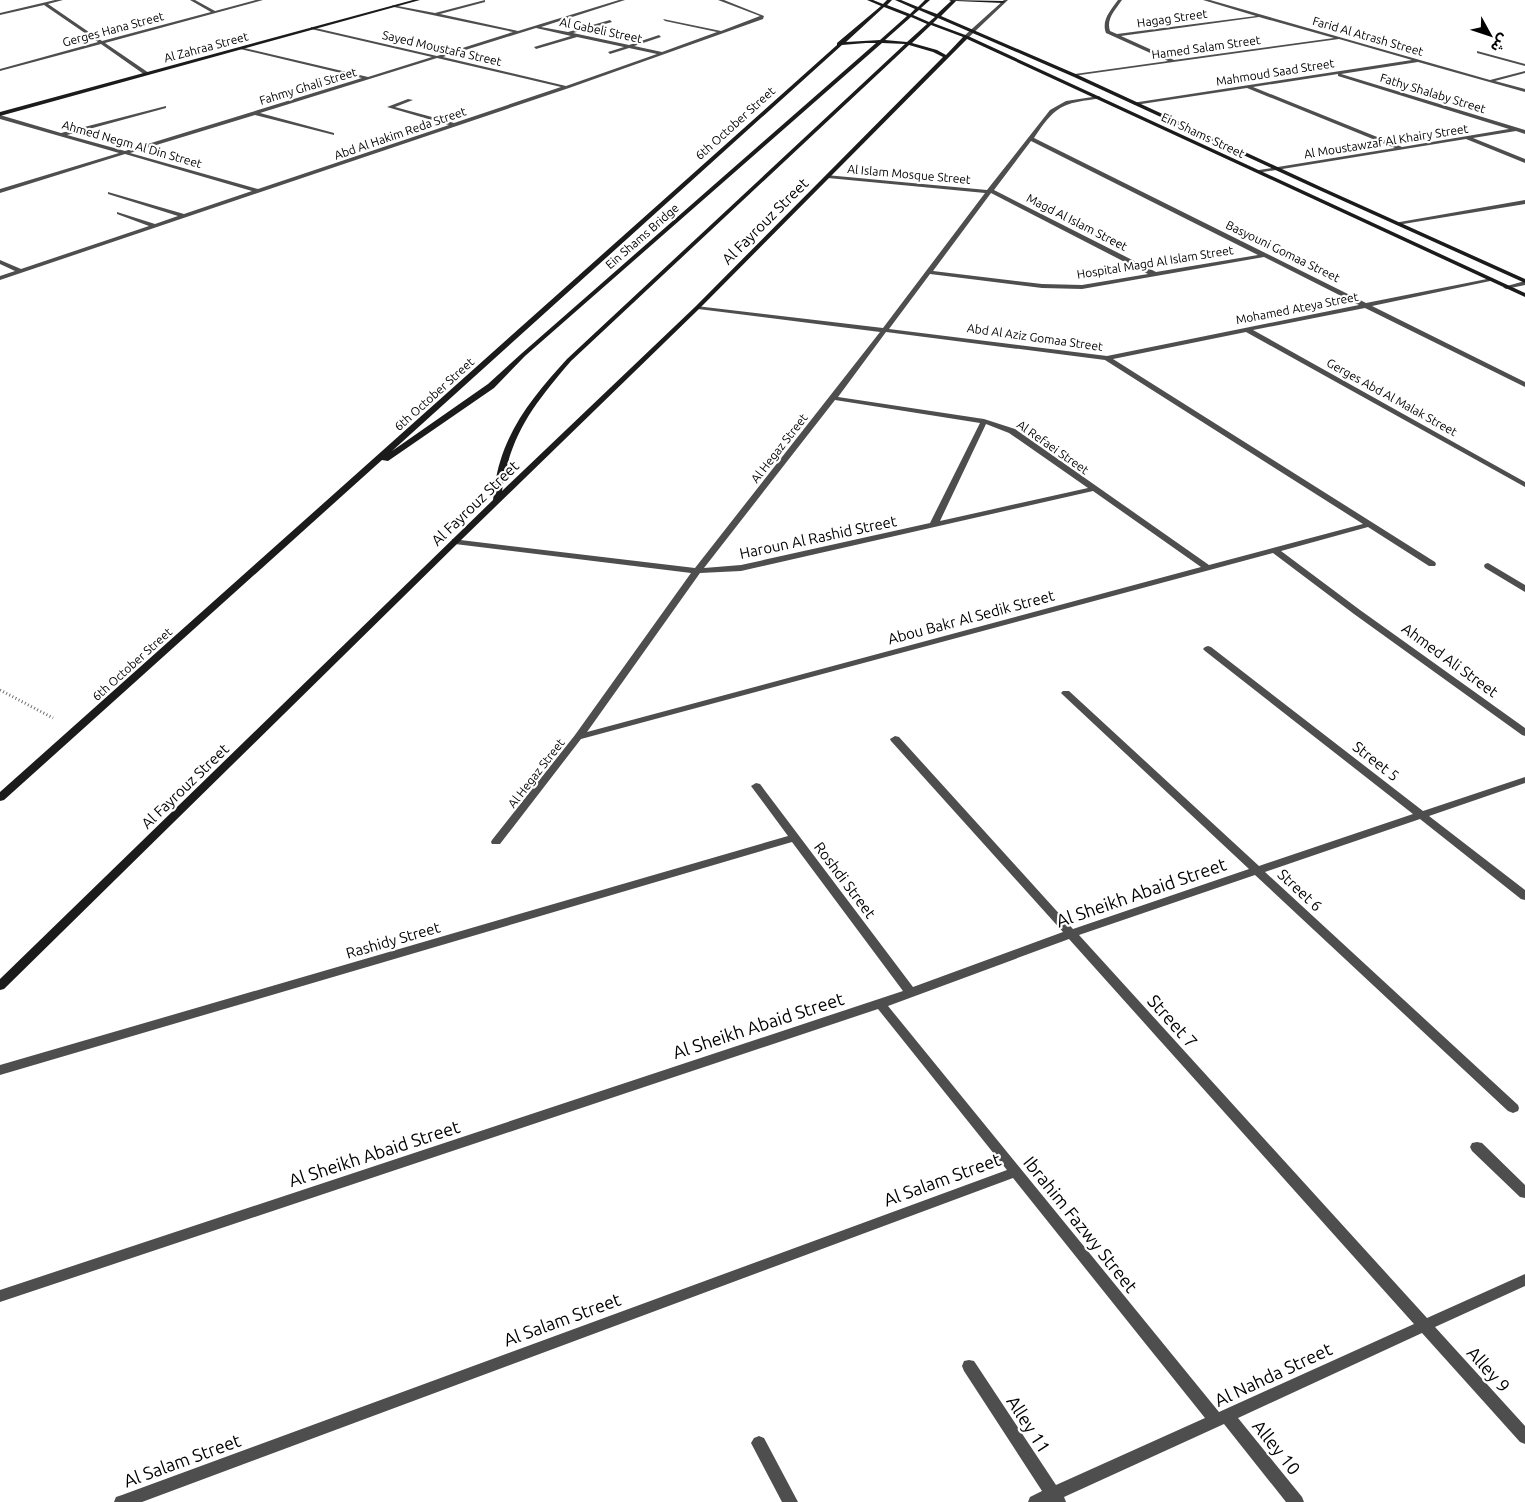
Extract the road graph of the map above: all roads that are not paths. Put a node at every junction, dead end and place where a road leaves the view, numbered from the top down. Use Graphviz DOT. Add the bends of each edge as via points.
graph roads {
  1 [pos="61,0"];
  2 [pos="192,0"];
  3 [pos="261,0"];
  4 [pos="418,0"];
  5 [pos="623,0"];
  6 [pos="720,0"];
  7 [pos="869,0"];
  8 [pos="890,0"];
  9 [pos="896,0"];
  10 [pos="928,0"];
  11 [pos="951,0"];
  12 [pos="955,0"];
  13 [pos="1120,0"];
  14 [pos="1204,0"];
  15 [pos="484,1"];
  16 [pos="1004,1"];
  17 [pos="45,4"];
  18 [pos="394,6"];
  19 [pos="883,6"];
  20 [pos="214,12"];
  21 [pos="1,13"];
  22 [pos="433,14"];
  23 [pos="1262,16"];
  24 [pos="665,20"];
  25 [pos="610,21"];
  26 [pos="535,27"];
  27 [pos="313,28"];
  28 [pos="974,30"];
  29 [pos="518,32"];
  30 [pos="723,32"];
  31 [pos="569,34"];
  32 [pos="576,35"];
  33 [pos="659,36"];
  34 [pos="1114,36"];
  35 [pos="966,37"];
  36 [pos="1340,39"];
  37 [pos="101,42"];
  38 [pos="839,44"];
  39 [pos="628,46"];
  40 [pos="242,48"];
  41 [pos="536,48"];
  42 [pos="1479,52"];
  43 [pos="610,53"];
  44 [pos="662,53"];
  45 [pos="437,57"];
  46 [pos="947,57"];
  47 [pos="1419,61"];
  48 [pos="1173,62"];
  49 [pos="1524,64"];
  50 [pos="0,70"];
  51 [pos="1525,72"];
  52 [pos="1335,73"];
  53 [pos="148,74"];
  54 [pos="1076,76"];
  55 [pos="368,78"];
  56 [pos="1489,81"];
  57 [pos="1248,86"];
  58 [pos="567,87"];
  59 [pos="1525,91"];
  60 [pos="1099,97"];
  61 [pos="410,100"];
  62 [pos="1135,103"];
  63 [pos="164,107"];
  64 [pos="254,113"];
  65 [pos="0,115"];
  66 [pos="455,125"];
  67 [pos="1517,129"];
  68 [pos="1525,132"];
  69 [pos="332,134"];
  70 [pos="62,135"];
  71 [pos="1467,138"];
  72 [pos="1031,139"];
  73 [pos="1402,148"];
  74 [pos="124,153"];
  75 [pos="1525,161"];
  76 [pos="1277,169"];
  77 [pos="1259,172"];
  78 [pos="828,176"];
  79 [pos="1,190"];
  80 [pos="258,191"];
  81 [pos="989,191"];
  82 [pos="110,193"];
  83 [pos="1525,202"];
  84 [pos="119,213"];
  85 [pos="184,216"];
  86 [pos="1397,223"];
  87 [pos="156,226"];
  88 [pos="1266,255"];
  89 [pos="0,262"];
  90 [pos="21,271"];
  91 [pos="929,272"];
  92 [pos="1154,274"];
  93 [pos="0,278"];
  94 [pos="1492,280"];
  95 [pos="1525,282"];
  96 [pos="1506,287"];
  97 [pos="1525,295"];
  98 [pos="1368,305"];
  99 [pos="698,307"];
  100 [pos="885,329"];
  101 [pos="1247,330"];
  102 [pos="1108,358"];
  103 [pos="1525,385"];
  104 [pos="833,398"];
  105 [pos="984,421"];
  106 [pos="361,475"];
  107 [pos="1525,484"];
  108 [pos="1093,489"];
  109 [pos="497,501"];
  110 [pos="1370,524"];
  111 [pos="933,526"];
  112 [pos="455,541"];
  113 [pos="1275,550"];
  114 [pos="1432,564"];
  115 [pos="1488,566"];
  116 [pos="1208,568"];
  117 [pos="696,571"];
  118 [pos="1525,589"];
  119 [pos="1208,649"];
  120 [pos="1066,693"];
  121 [pos="1525,733"];
  122 [pos="578,737"];
  123 [pos="895,739"];
  124 [pos="1525,780"];
  125 [pos="756,786"];
  126 [pos="1,796"];
  127 [pos="1421,815"];
  128 [pos="794,838"];
  129 [pos="496,842"];
  130 [pos="1257,871"];
  131 [pos="1525,896"];
  132 [pos="1070,934"];
  133 [pos="0,986"];
  134 [pos="910,992"];
  135 [pos="880,1004"];
  136 [pos="0,1070"];
  137 [pos="1513,1108"];
  138 [pos="1477,1147"];
  139 [pos="1016,1172"];
  140 [pos="1525,1193"];
  141 [pos="1525,1280"];
  142 [pos="0,1296"];
  143 [pos="1425,1325"];
  144 [pos="969,1366"];
  145 [pos="1222,1418"];
  146 [pos="1525,1437"];
  147 [pos="759,1443"];
  148 [pos="1055,1498"];
  149 [pos="122,1502"];
  150 [pos="790,1502"];
  151 [pos="1036,1502"];
  152 [pos="1296,1502"];
  1 -- 17 [label="street"];
  2 -- 20 [label="street"];
  3 -- 20 [label="street, Gerges Hana Street"];
  4 -- 18 [label="main road, Al Zahraa Street"];
  5 -- 26 [label="street, Fahmy Ghali Street"];
  6 -- 30 [label="street, Abd Al Hakim Reda Street" via="762,16"];
  7 -- 19 [label="main road, Ein Shams Street"];
  8 -- 19 [label="main road, 6th October Street"];
  9 -- 28 [label="main road, Ein Shams Street"];
  10 -- 106 [label="main road, Ein Shams Bridge" via="491,386"];
  11 -- 16 [label="main road"];
  12 -- 109 [label="main road" via="569,360 538,394 517,427 503,463"];
  13 -- 34 [label="street" via="1105,28"];
  14 -- 23 [label="street, Farid Al Atrash Street"];
  15 -- 22 [label="street"];
  16 -- 28 [label="street"];
  17 -- 21 [label="street"];
  17 -- 37 [label="street"];
  18 -- 22 [label="street"];
  18 -- 27 [label="main road, Al Zahraa Street"];
  19 -- 35 [label="main road, Ein Shams Street"];
  19 -- 38 [label="main road, 6th October Street"];
  20 -- 37 [label="street, Gerges Hana Street"];
  22 -- 29 [label="street"];
  23 -- 34 [label="street, Hagag Street"];
  23 -- 36 [label="street, Farid Al Atrash Street"];
  24 -- 30 [label="street"];
  25 -- 31 [label="street"];
  26 -- 29 [label="street, Fahmy Ghali Street"];
  26 -- 31 [label="street, Al Gabeli Street"];
  27 -- 40 [label="main road, Al Zahraa Street"];
  27 -- 45 [label="street, Sayed Moustafa Street"];
  28 -- 35 [label="street"];
  28 -- 54 [label="main road, Ein Shams Street"];
  29 -- 45 [label="street, Fahmy Ghali Street"];
  30 -- 44 [label="street, Abd Al Hakim Reda Street"];
  31 -- 32 [label="street, Al Gabeli Street"];
  32 -- 39 [label="street, Al Gabeli Street"];
  32 -- 41 [label="street"];
  33 -- 39 [label="street"];
  34 -- 48 [label="street"];
  35 -- 46 [label="main road, Al Fayrouz Street"];
  35 -- 60 [label="main road, Ein Shams Street"];
  36 -- 47 [label="street, Farid Al Atrash Street"];
  36 -- 48 [label="street, Hamed Salam Street"];
  37 -- 50 [label="street, Gerges Hana Street"];
  37 -- 53 [label="street"];
  38 -- 46 [label="main road" via="903,43 937,51"];
  38 -- 106 [label="main road, 6th October Street"];
  39 -- 43 [label="street"];
  39 -- 44 [label="street, Al Gabeli Street"];
  40 -- 53 [label="main road, Al Zahraa Street"];
  40 -- 55 [label="street"];
  42 -- 49 [label="street"];
  44 -- 58 [label="street, Abd Al Hakim Reda Street"];
  45 -- 55 [label="street, Fahmy Ghali Street"];
  45 -- 58 [label="street, Sayed Moustafa Street"];
  46 -- 78 [label="main road, Al Fayrouz Street"];
  47 -- 52 [label="street, Mahmoud Saad Street"];
  47 -- 56 [label="street, Farid Al Atrash Street"];
  48 -- 54 [label="street, Hamed Salam Street"];
  51 -- 56 [label="street"];
  52 -- 57 [label="street, Mahmoud Saad Street"];
  52 -- 67 [label="street, Fathy Shalaby Street"];
  53 -- 65 [label="main road, Al Zahraa Street"];
  54 -- 62 [label="main road, Ein Shams Street"];
  55 -- 64 [label="street, Fahmy Ghali Street"];
  56 -- 59 [label="street, Farid Al Atrash Street"];
  57 -- 62 [label="street, Mahmoud Saad Street"];
  57 -- 73 [label="street"];
  58 -- 66 [label="street, Abd Al Hakim Reda Street"];
  60 -- 72 [label="street, Al Hegaz Street" via="1057,106"];
  60 -- 77 [label="main road, Ein Shams Street"];
  61 -- 66 [label="street" via="390,107"];
  62 -- 76 [label="main road, Ein Shams Street"];
  63 -- 70 [label="street"];
  64 -- 69 [label="street"];
  64 -- 74 [label="street, Fahmy Ghali Street"];
  65 -- 70 [label="street, Ahmed Negm Al Din Street"];
  66 -- 80 [label="street, Abd Al Hakim Reda Street"];
  67 -- 68 [label="street, Fathy Shalaby Street"];
  67 -- 71 [label="street, Al Moustawzaf Al Khairy Street"];
  70 -- 74 [label="street, Ahmed Negm Al Din Street"];
  71 -- 73 [label="street, Al Moustawzaf Al Khairy Street"];
  71 -- 75 [label="street"];
  72 -- 81 [label="street, Al Hegaz Street"];
  72 -- 88 [label="street, Basyouni Gomaa Street"];
  73 -- 76 [label="street, Al Moustawzaf Al Khairy Street"];
  74 -- 79 [label="street, Fahmy Ghali Street"];
  74 -- 80 [label="street, Ahmed Negm Al Din Street"];
  76 -- 77 [label="street, Al Moustawzaf Al Khairy Street"];
  76 -- 86 [label="main road, Ein Shams Street"];
  77 -- 94 [label="main road, Ein Shams Street"];
  78 -- 81 [label="street, Al Islam Mosque Street"];
  78 -- 99 [label="main road, Al Fayrouz Street"];
  80 -- 85 [label="street, Abd Al Hakim Reda Street"];
  81 -- 91 [label="street, Al Hegaz Street"];
  81 -- 92 [label="street, Magd Al Islam Street"];
  82 -- 85 [label="street"];
  83 -- 86 [label="street"];
  84 -- 87 [label="street"];
  85 -- 87 [label="street, Abd Al Hakim Reda Street"];
  86 -- 95 [label="main road, Ein Shams Street"];
  87 -- 90 [label="street, Abd Al Hakim Reda Street"];
  88 -- 92 [label="street, Hospital Magd Al Islam Street"];
  88 -- 98 [label="street, Basyouni Gomaa Street"];
  89 -- 90 [label="street"];
  90 -- 93 [label="street, Abd Al Hakim Reda Street"];
  91 -- 92 [label="street, Hospital Magd Al Islam Street" via="1064,287"];
  91 -- 100 [label="street, Al Hegaz Street"];
  94 -- 96 [label="main road, Ein Shams Street"];
  94 -- 98 [label="street, Mohamed Ateya Street"];
  95 -- 96 [label="street"];
  96 -- 97 [label="main road, Ein Shams Street"];
  98 -- 101 [label="street, Mohamed Ateya Street"];
  98 -- 103 [label="street, Basyouni Gomaa Street"];
  99 -- 100 [label="street, Abd Al Aziz Gomaa Street"];
  99 -- 109 [label="main road, Al Fayrouz Street"];
  100 -- 102 [label="street, Abd Al Aziz Gomaa Street"];
  100 -- 104 [label="street, Al Hegaz Street"];
  101 -- 102 [label="street, Mohamed Ateya Street"];
  101 -- 107 [label="street, Gerges Abd Al Malak Street"];
  102 -- 110 [label="street, Abd Al Aziz Gomaa Street"];
  104 -- 105 [label="street, Al Refaei Street"];
  104 -- 117 [label="street, Al Hegaz Street"];
  105 -- 108 [label="street, Al Refaei Street" via="1012,431"];
  105 -- 111 [label="street"];
  106 -- 126 [label="main road, 6th October Street"];
  108 -- 111 [label="street, Haroun Al Rashid Street"];
  108 -- 116 [label="street, Al Refaei Street"];
  109 -- 112 [label="main road, Al Fayrouz Street"];
  110 -- 113 [label="street, Abou Bakr Al Sedik Street"];
  110 -- 114 [label="street, Abd Al Aziz Gomaa Street"];
  111 -- 117 [label="street, Haroun Al Rashid Street" via="773,562"];
  112 -- 117 [label="street, Haroun Al Rashid Street"];
  112 -- 133 [label="main road, Al Fayrouz Street"];
  113 -- 116 [label="street, Abou Bakr Al Sedik Street"];
  113 -- 121 [label="street, Ahmed Ali Street"];
  115 -- 118 [label="street"];
  116 -- 122 [label="street, Abou Bakr Al Sedik Street"];
  117 -- 122 [label="street, Al Hegaz Street"];
  119 -- 127 [label="street, Street 5"];
  120 -- 130 [label="street, Street 6"];
  122 -- 129 [label="street, Al Hegaz Street"];
  123 -- 132 [label="street, Street 7"];
  124 -- 127 [label="street, Al Sheikh Abaid Street"];
  125 -- 128 [label="street, Roshdi Street"];
  127 -- 130 [label="street, Al Sheikh Abaid Street"];
  127 -- 131 [label="street, Street 5"];
  128 -- 134 [label="street, Roshdi Street"];
  128 -- 136 [label="street, Rashidy Street"];
  130 -- 132 [label="street, Al Sheikh Abaid Street"];
  130 -- 137 [label="street, Street 6"];
  132 -- 134 [label="street, Al Sheikh Abaid Street"];
  132 -- 143 [label="street, Street 7"];
  134 -- 135 [label="street, Al Sheikh Abaid Street"];
  135 -- 139 [label="street, Ibrahim Fazwy Street"];
  135 -- 142 [label="street, Al Sheikh Abaid Street"];
  138 -- 140 [label="street"];
  139 -- 145 [label="street, Ibrahim Fazwy Street"];
  139 -- 149 [label="street, Al Salam Street"];
  141 -- 143 [label="street, Al Nahda Street"];
  143 -- 145 [label="street, Al Nahda Street"];
  143 -- 146 [label="street, Alley 9"];
  144 -- 148 [label="street, Alley 11"];
  145 -- 148 [label="street, Al Nahda Street"];
  145 -- 152 [label="street, Alley 10"];
  147 -- 150 [label="street"];
  148 -- 151 [label="street, Al Nahda Street"];
}
